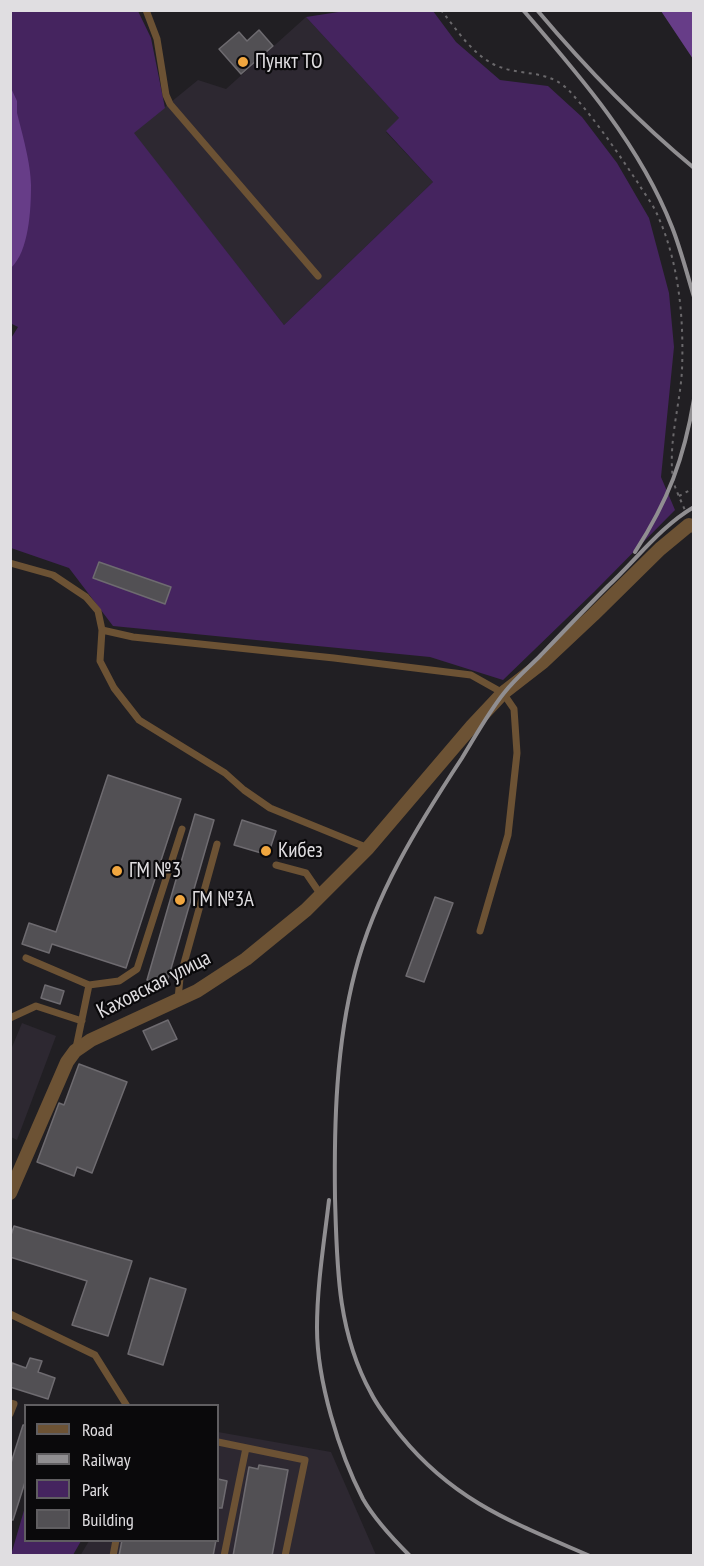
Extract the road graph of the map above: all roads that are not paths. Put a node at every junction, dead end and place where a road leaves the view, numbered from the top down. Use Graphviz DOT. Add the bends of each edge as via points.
graph roads {
  1 [pos="146,10"];
  2 [pos="318,276"];
  3 [pos="691,526"];
  4 [pos="10,564"];
  5 [pos="102,630"];
  6 [pos="503,693"];
  7 [pos="182,829"];
  8 [pos="217,844"];
  9 [pos="368,849"];
  10 [pos="276,864"];
  11 [pos="321,895"];
  12 [pos="480,931"];
  13 [pos="26,958"];
  14 [pos="89,985"];
  15 [pos="178,1001"];
  16 [pos="10,1018"];
  17 [pos="82,1021"];
  18 [pos="75,1051"];
  19 [pos="10,1193"];
  20 [pos="10,1314"];
  21 [pos="10,1403"];
  22 [pos="126,1404"];
  23 [pos="10,1414"];
  24 [pos="219,1442"];
  25 [pos="246,1448"];
  26 [pos="224,1556"];
  27 [pos="285,1556"];
  1 -- 2 [label="lane" via="157,39 170,104"];
  3 -- 6 [label="street, Каховская улица" via="660,549 543,662"];
  4 -- 5 [label="lane" via="53,575 86,597 98,611"];
  5 -- 6 [label="lane" via="133,637 471,675"];
  5 -- 9 [label="lane" via="100,661 114,688 139,720 225,773 270,808"];
  6 -- 9 [label="street, Каховская улица"];
  6 -- 12 [label="lane" via="514,709 517,753 508,835"];
  7 -- 14 [label="lane" via="137,969 119,981"];
  8 -- 15 [label="lane" via="180,978"];
  9 -- 11 [label="street, Каховская улица"];
  10 -- 11 [label="lane" via="306,873"];
  11 -- 15 [label="street, Каховская улица" via="246,958"];
  13 -- 14 [label="lane"];
  14 -- 17 [label="lane"];
  15 -- 18 [label="street, Каховская улица"];
  16 -- 17 [label="lane" via="36,1006"];
  17 -- 18 [label="lane"];
  18 -- 19 [label="street, Каховская улица"];
  20 -- 22 [label="lane" via="95,1355"];
  21 -- 23 [label="lane" via="14,1404"];
  24 -- 25 [label="lane"];
  25 -- 26 [label="lane"];
  25 -- 27 [label="lane" via="305,1460"];
}
